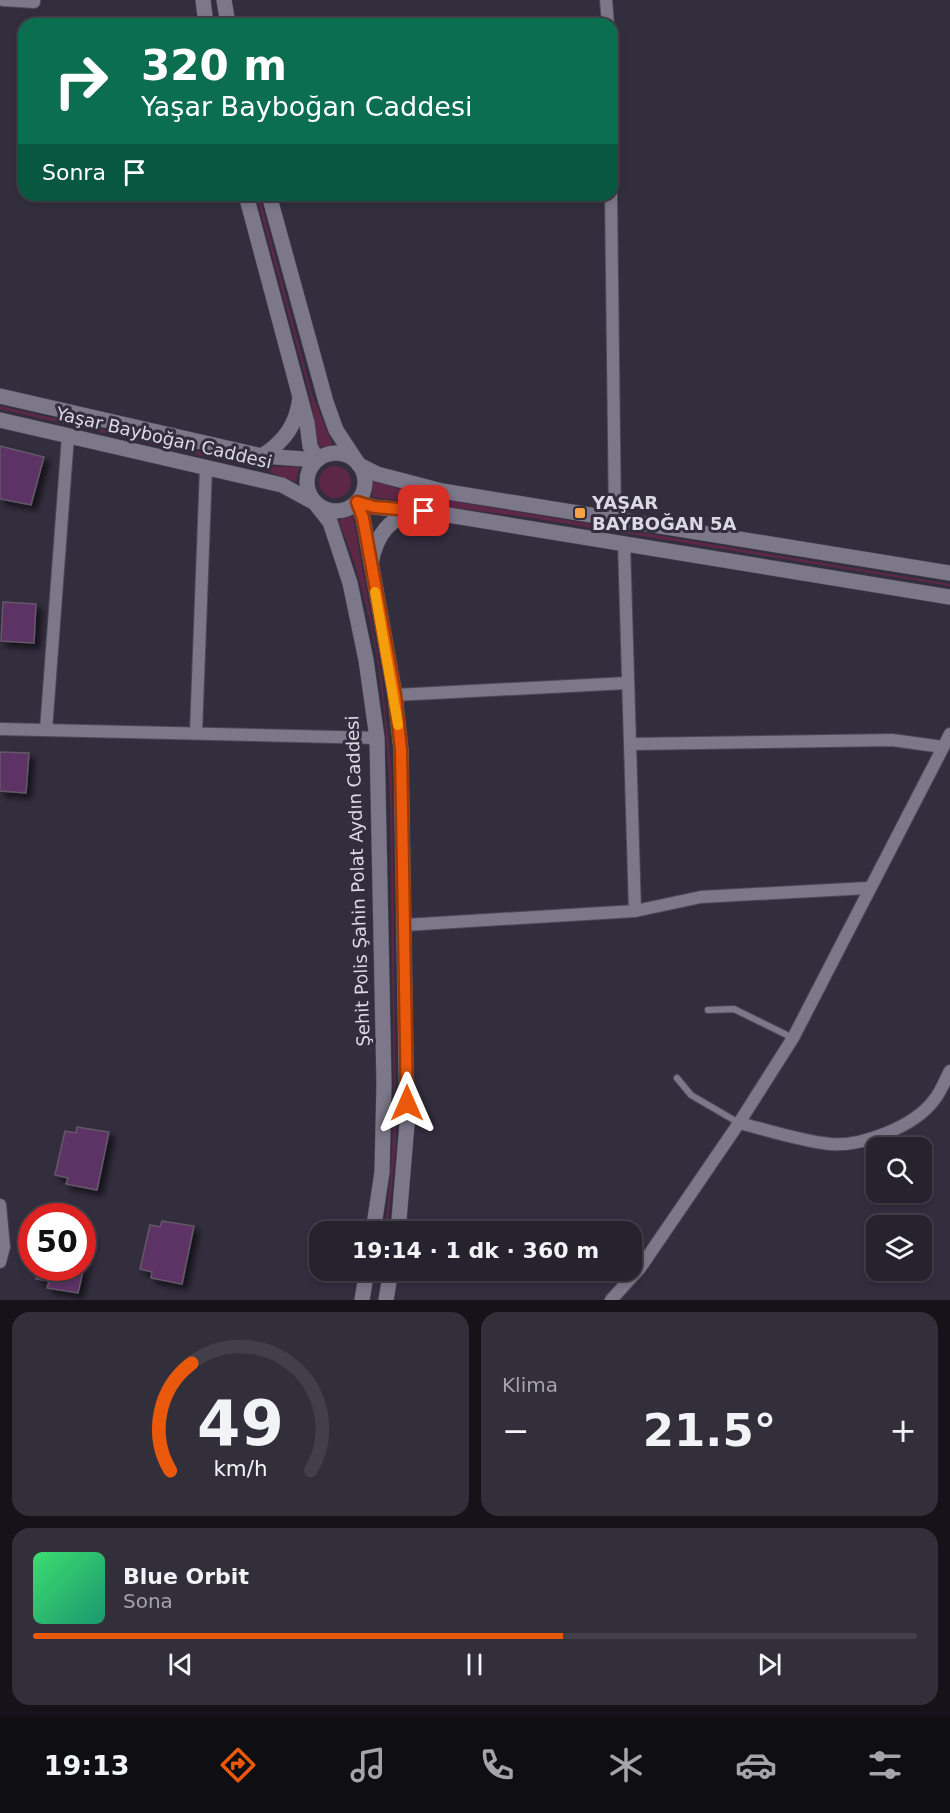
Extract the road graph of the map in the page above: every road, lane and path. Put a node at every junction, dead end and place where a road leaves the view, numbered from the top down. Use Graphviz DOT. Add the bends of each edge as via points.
graph roads {
  1 [pos="3,0"];
  2 [pos="34,0"];
  3 [pos="203,0"];
  4 [pos="225,0"];
  5 [pos="606,0"];
  6 [pos="205,18"];
  7 [pos="227,18"];
  8 [pos="608,18"];
  9 [pos="248,201"];
  10 [pos="271,201"];
  11 [pos="611,201"];
  12 [pos="300,394"];
  13 [pos="0,396"];
  14 [pos="0,420"];
  15 [pos="68,436"];
  16 [pos="262,456"];
  17 [pos="317,460"];
  18 [pos="359,465"];
  19 [pos="206,468"];
  20 [pos="357,502"];
  21 [pos="315,503"];
  22 [pos="442,514"];
  23 [pos="615,519"];
  24 [pos="624,543"];
  25 [pos="370,566"];
  26 [pos="950,573"];
  27 [pos="950,597"];
  28 [pos="627,683"];
  29 [pos="395,695"];
  30 [pos="0,729"];
  31 [pos="46,730"];
  32 [pos="196,732"];
  33 [pos="950,734"];
  34 [pos="377,738"];
  35 [pos="631,744"];
  36 [pos="943,747"];
  37 [pos="868,888"];
  38 [pos="636,911"];
  39 [pos="405,925"];
  40 [pos="708,1010"];
  41 [pos="793,1038"];
  42 [pos="950,1071"];
  43 [pos="677,1078"];
  44 [pos="739,1123"];
  45 [pos="0,1205"];
  46 [pos="375,1221"];
  47 [pos="399,1221"];
  48 [pos="0,1262"];
  49 [pos="365,1281"];
  50 [pos="389,1281"];
  51 [pos="362,1300"];
  52 [pos="386,1300"];
  53 [pos="611,1300"];
  1 -- 2 [label="street"];
  3 -- 6 [label="main road"];
  4 -- 7 [label="main road"];
  5 -- 8 [label="street"];
  9 -- 12 [label="main road"];
  10 -- 18 [label="main road" via="326,402 336,430"];
  11 -- 23 [label="street"];
  12 -- 16 [label="main road" via="294,424 281,442"];
  12 -- 17 [label="main road" via="310,446"];
  13 -- 16 [label="main road, Yaşar Bayboğan Caddesi"];
  14 -- 15 [label="main road, Yaşar Bayboğan Caddesi"];
  15 -- 19 [label="main road, Yaşar Bayboğan Caddesi"];
  15 -- 31 [label="street"];
  16 -- 17 [label="main road, Yaşar Bayboğan Caddesi"];
  17 -- 18 [label="main road" via="333,453 343,454"];
  17 -- 21 [label="main road" via="307,478"];
  18 -- 20 [label="main road" via="365,484"];
  18 -- 23 [label="main road" via="377,474 442,491"];
  19 -- 21 [label="main road, Yaşar Bayboğan Caddesi" via="282,485"];
  19 -- 32 [label="street"];
  20 -- 21 [label="main road" via="341,511"];
  20 -- 22 [label="main road"];
  20 -- 25 [label="main road"];
  21 -- 34 [label="main road, Şehit Polis Şahin Polat Aydın Caddesi" via="330,522 350,583"];
  22 -- 24 [label="main road"];
  22 -- 25 [label="main road" via="405,515 387,526 374,548"];
  23 -- 26 [label="main road"];
  24 -- 27 [label="main road"];
  24 -- 28 [label="street"];
  25 -- 29 [label="main road"];
  28 -- 29 [label="street"];
  28 -- 35 [label="street"];
  29 -- 39 [label="main road" via="403,805"];
  30 -- 31 [label="street"];
  31 -- 32 [label="street"];
  32 -- 34 [label="street"];
  33 -- 36 [label="street"];
  34 -- 46 [label="main road, Şehit Polis Şahin Polat Aydın Caddesi" via="384,1084 382,1172"];
  35 -- 36 [label="street" via="892,740"];
  35 -- 38 [label="street"];
  36 -- 37 [label="street"];
  37 -- 38 [label="street" via="701,897"];
  37 -- 41 [label="street"];
  38 -- 39 [label="street"];
  39 -- 47 [label="main road" via="407,1124"];
  40 -- 41 [label="lane" via="734,1009"];
  41 -- 44 [label="street"];
  42 -- 44 [label="street" via="934,1101 914,1118 893,1131 847,1143 830,1144"];
  43 -- 44 [label="lane" via="691,1095"];
  44 -- 53 [label="street" via="640,1268"];
  45 -- 48 [label="street"];
  49 -- 51 [label="main road"];
  50 -- 52 [label="main road"];
}
